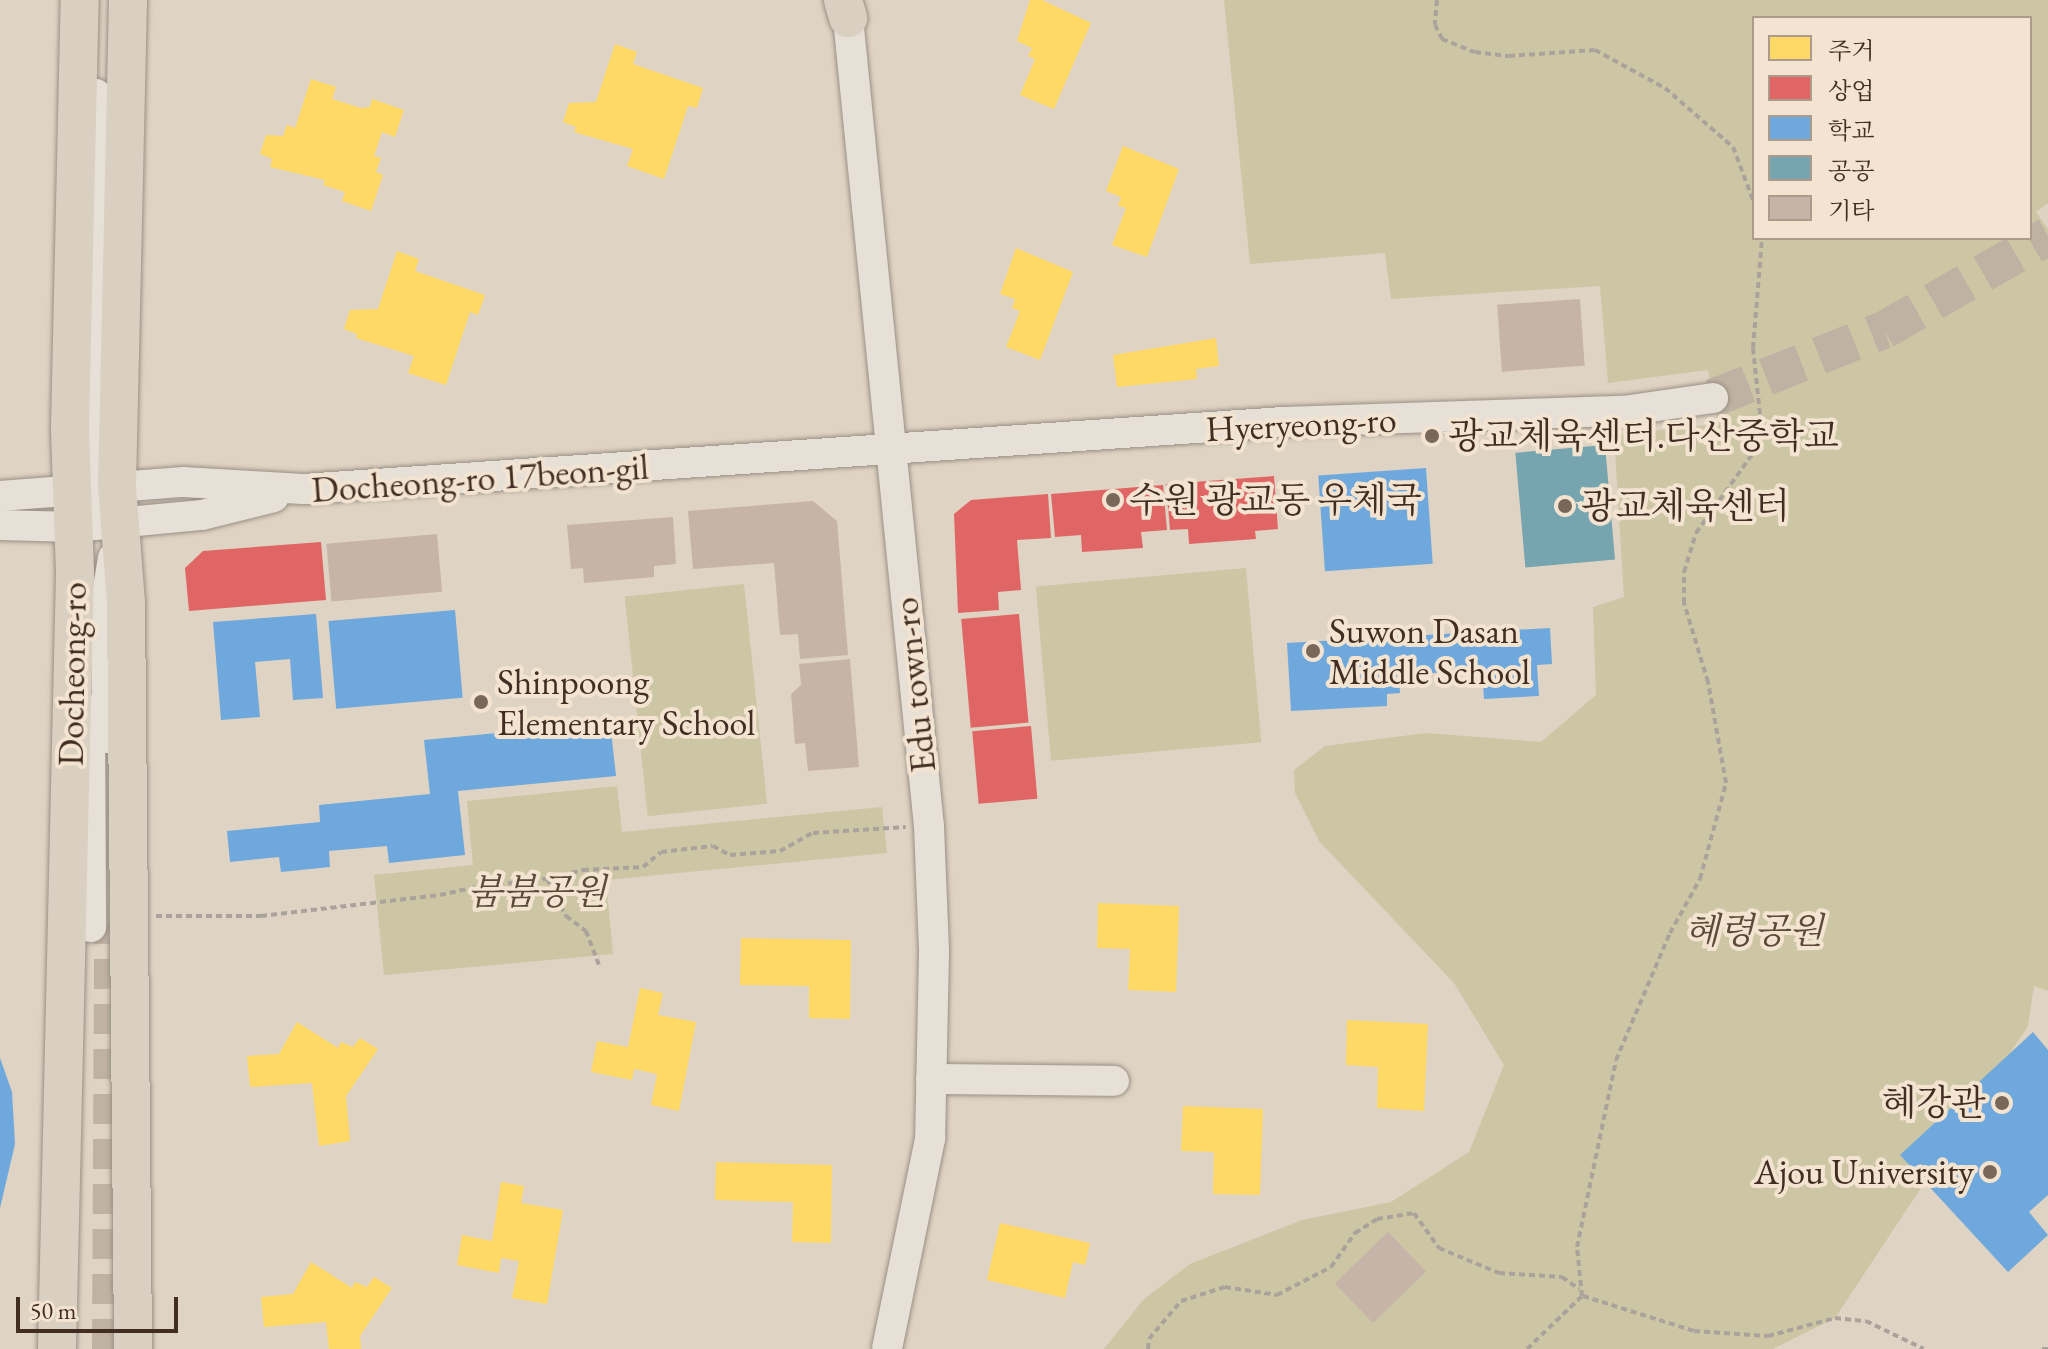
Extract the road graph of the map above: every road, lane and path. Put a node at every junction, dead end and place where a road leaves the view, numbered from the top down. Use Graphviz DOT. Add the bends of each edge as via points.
graph roads {
  1 [pos="80,0"];
  2 [pos="96,0"];
  3 [pos="128,0"];
  4 [pos="1437,0"];
  5 [pos="847,6"];
  6 [pos="1752,198"];
  7 [pos="1762,240"];
  8 [pos="1713,398"];
  9 [pos="889,451"];
  10 [pos="0,496"];
  11 [pos="94,506"];
  12 [pos="0,525"];
  13 [pos="929,826"];
  14 [pos="547,879"];
  15 [pos="153,916"];
  16 [pos="100,925"];
  17 [pos="600,967"];
  18 [pos="931,1079"];
  19 [pos="1114,1081"];
  20 [pos="1582,1296"];
  21 [pos="57,1349"];
  22 [pos="133,1349"];
  23 [pos="887,1349"];
  24 [pos="1148,1349"];
  25 [pos="1527,1349"];
  26 [pos="1924,1349"];
  27 [pos="2042,1349"];
  28 [pos="2048,1349"];
  1 -- 11 [label="main road, Docheong-ro" via="70,427"];
  2 -- 11 [label="street"];
  3 -- 11 [label="main road"];
  4 -- 6 [label="path" via="1435,25 1442,39 1475,52 1509,56 1595,50 1665,88 1733,147"];
  5 -- 9 [label="street, Edu town-ro"];
  7 -- 20 [label="path" via="1753,348 1761,424 1753,453 1696,533 1684,572 1684,603 1708,682 1726,783 1700,879 1670,933 1616,1060 1577,1247"];
  8 -- 9 [label="street, Hyeryeong-ro" via="1623,411 1284,422"];
  9 -- 11 [label="street, Docheong-ro 17beon-gil" via="303,489 202,515"];
  9 -- 13 [label="street, Edu town-ro"];
  10 -- 11 [label="street"];
  11 -- 12 [label="street"];
  11 -- 16 [label="street" via="106,600"];
  11 -- 21 [label="main road, Docheong-ro"];
  11 -- 22 [label="main road, Docheong-ro" via="126,603"];
  13 -- 14 [label="path" via="813,833 780,851 730,855 713,846 661,852 643,867 583,870"];
  13 -- 18 [label="street, Edu town-ro"];
  14 -- 15 [label="path" via="261,916"];
  14 -- 17 [label="path" via="566,916 586,931"];
  18 -- 19 [label="street"];
  18 -- 23 [label="street, Edu town-ro" via="930,1139"];
  20 -- 24 [label="path" via="1578,1285 1562,1277 1499,1273 1439,1248 1414,1213 1377,1219 1355,1233 1331,1267 1277,1295 1225,1287 1181,1301 1149,1339"];
  20 -- 25 [label="path"];
  20 -- 26 [label="path" via="1694,1331 1768,1336 1835,1318 1866,1321"];
  27 -- 28 [label="path"];
}
